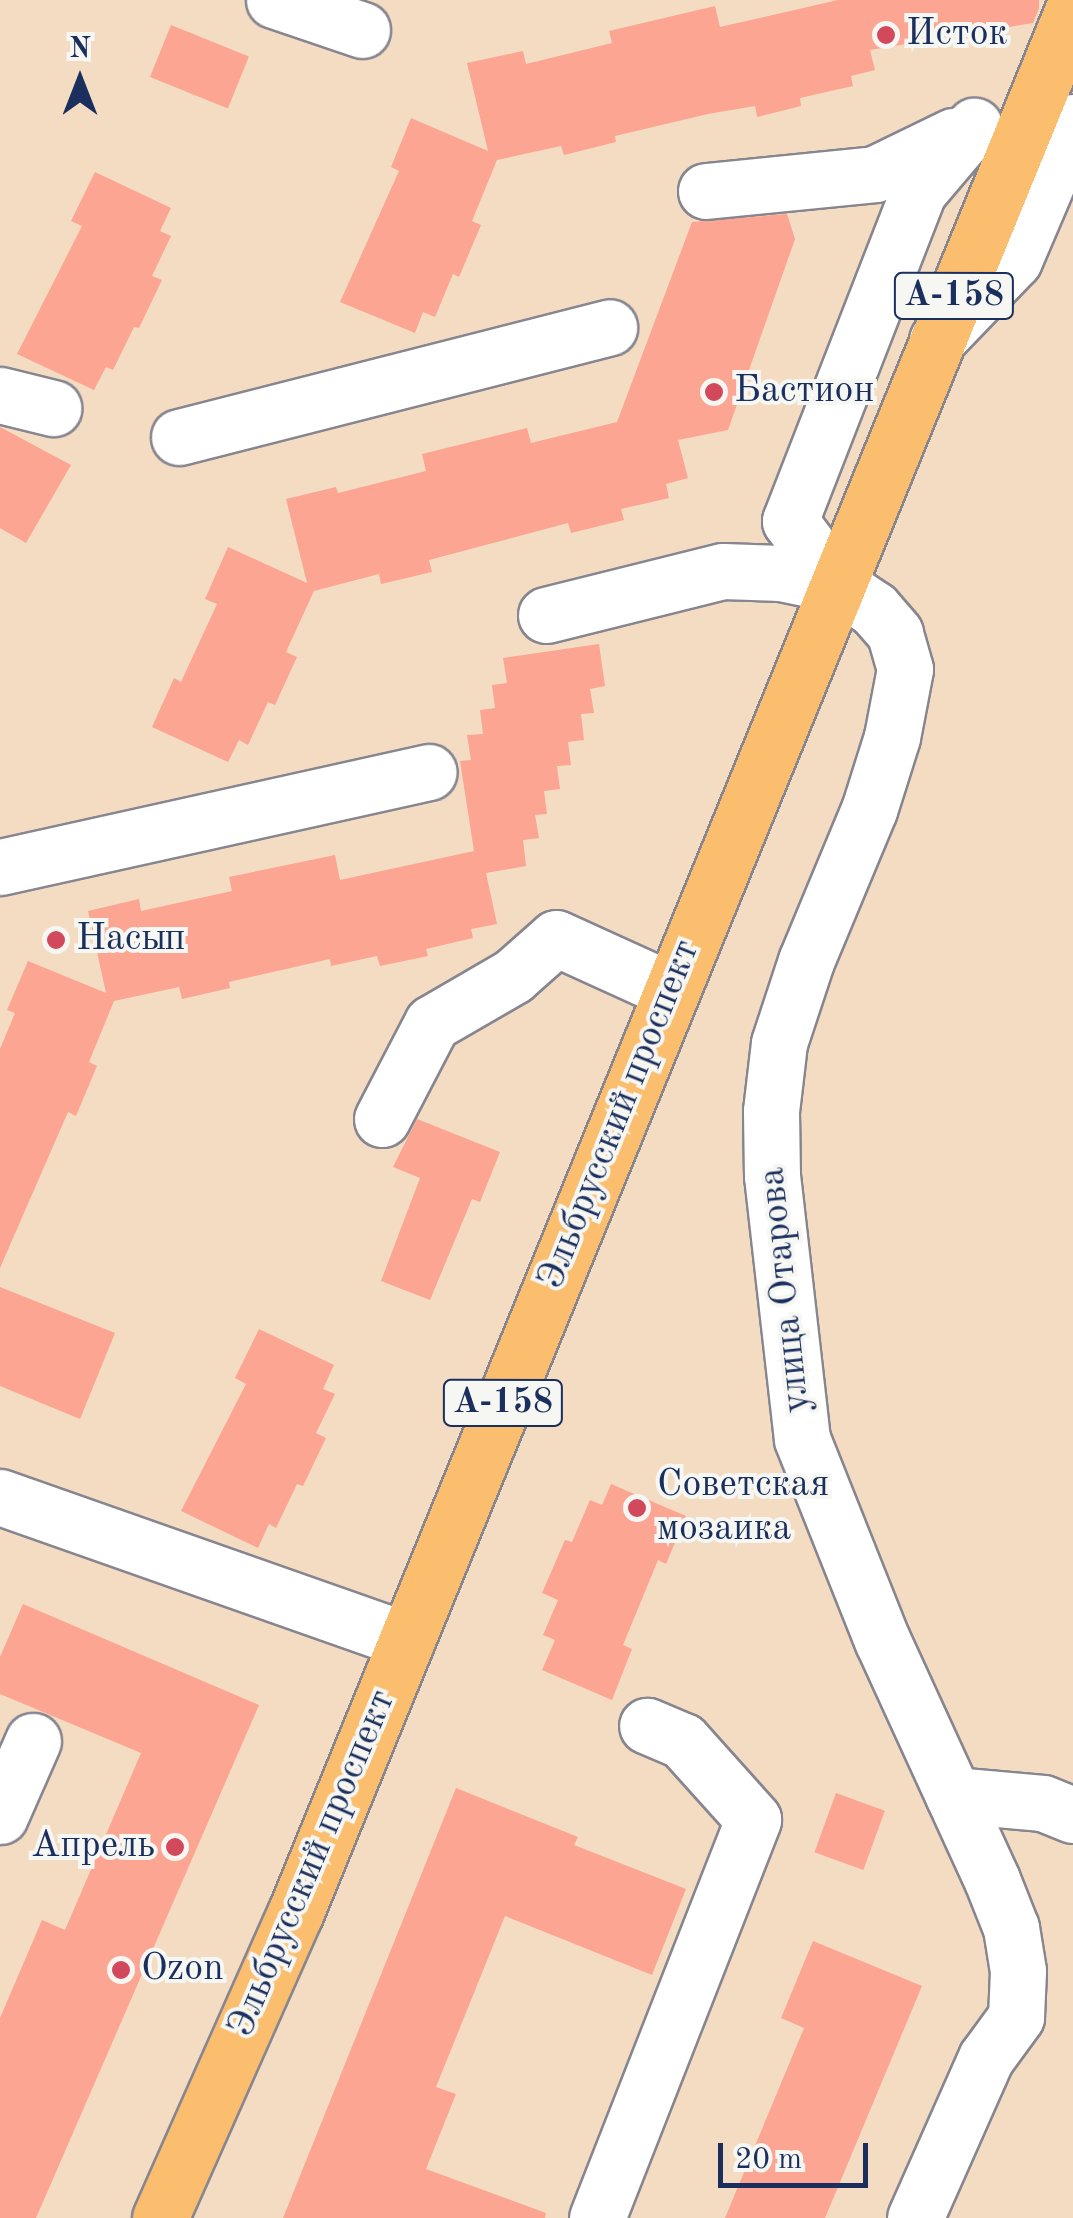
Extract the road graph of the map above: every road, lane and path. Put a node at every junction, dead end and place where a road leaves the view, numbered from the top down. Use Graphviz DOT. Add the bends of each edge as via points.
graph roads {
  1 [pos="274,0"];
  2 [pos="1073,9"];
  3 [pos="362,30"];
  4 [pos="1023,127"];
  5 [pos="706,192"];
  6 [pos="609,328"];
  7 [pos="0,395"];
  8 [pos="53,408"];
  9 [pos="178,437"];
  10 [pos="838,585"];
  11 [pos="546,615"];
  12 [pos="429,772"];
  13 [pos="0,867"];
  14 [pos="670,990"];
  15 [pos="382,1119"];
  16 [pos="0,1496"];
  17 [pos="407,1640"];
  18 [pos="647,1726"];
  19 [pos="32,1742"];
  20 [pos="953,1795"];
  21 [pos="0,1816"];
  22 [pos="1073,1816"];
  23 [pos="160,2218"];
  24 [pos="597,2218"];
  25 [pos="916,2218"];
  1 -- 3 [label="street"];
  2 -- 4 [label="main road, Эльбрусский проспект / А-158"];
  4 -- 5 [label="street" via="875,174"];
  4 -- 10 [label="main road, Эльбрусский проспект / А-158"];
  4 -- 10 [label="street" via="918,192 790,521"];
  6 -- 9 [label="street"];
  7 -- 8 [label="street"];
  10 -- 11 [label="street" via="781,573 723,571"];
  10 -- 14 [label="main road, Эльбрусский проспект / А-158"];
  10 -- 20 [label="street, улица Отарова" via="895,633 905,670 870,810 806,960 779,1043 772,1176 802,1438 882,1640"];
  12 -- 13 [label="street"];
  14 -- 15 [label="street" via="556,938 513,976 432,1023"];
  14 -- 17 [label="main road, Эльбрусский проспект / А-158"];
  16 -- 17 [label="street"];
  17 -- 23 [label="main road, Эльбрусский проспект / А-158"];
  18 -- 24 [label="street" via="683,1742 753,1819"];
  19 -- 21 [label="street"];
  20 -- 22 [label="street" via="1044,1803"];
  20 -- 25 [label="street, улица Отарова" via="1010,1928 1018,1971 1016,2017 986,2058"];
}
